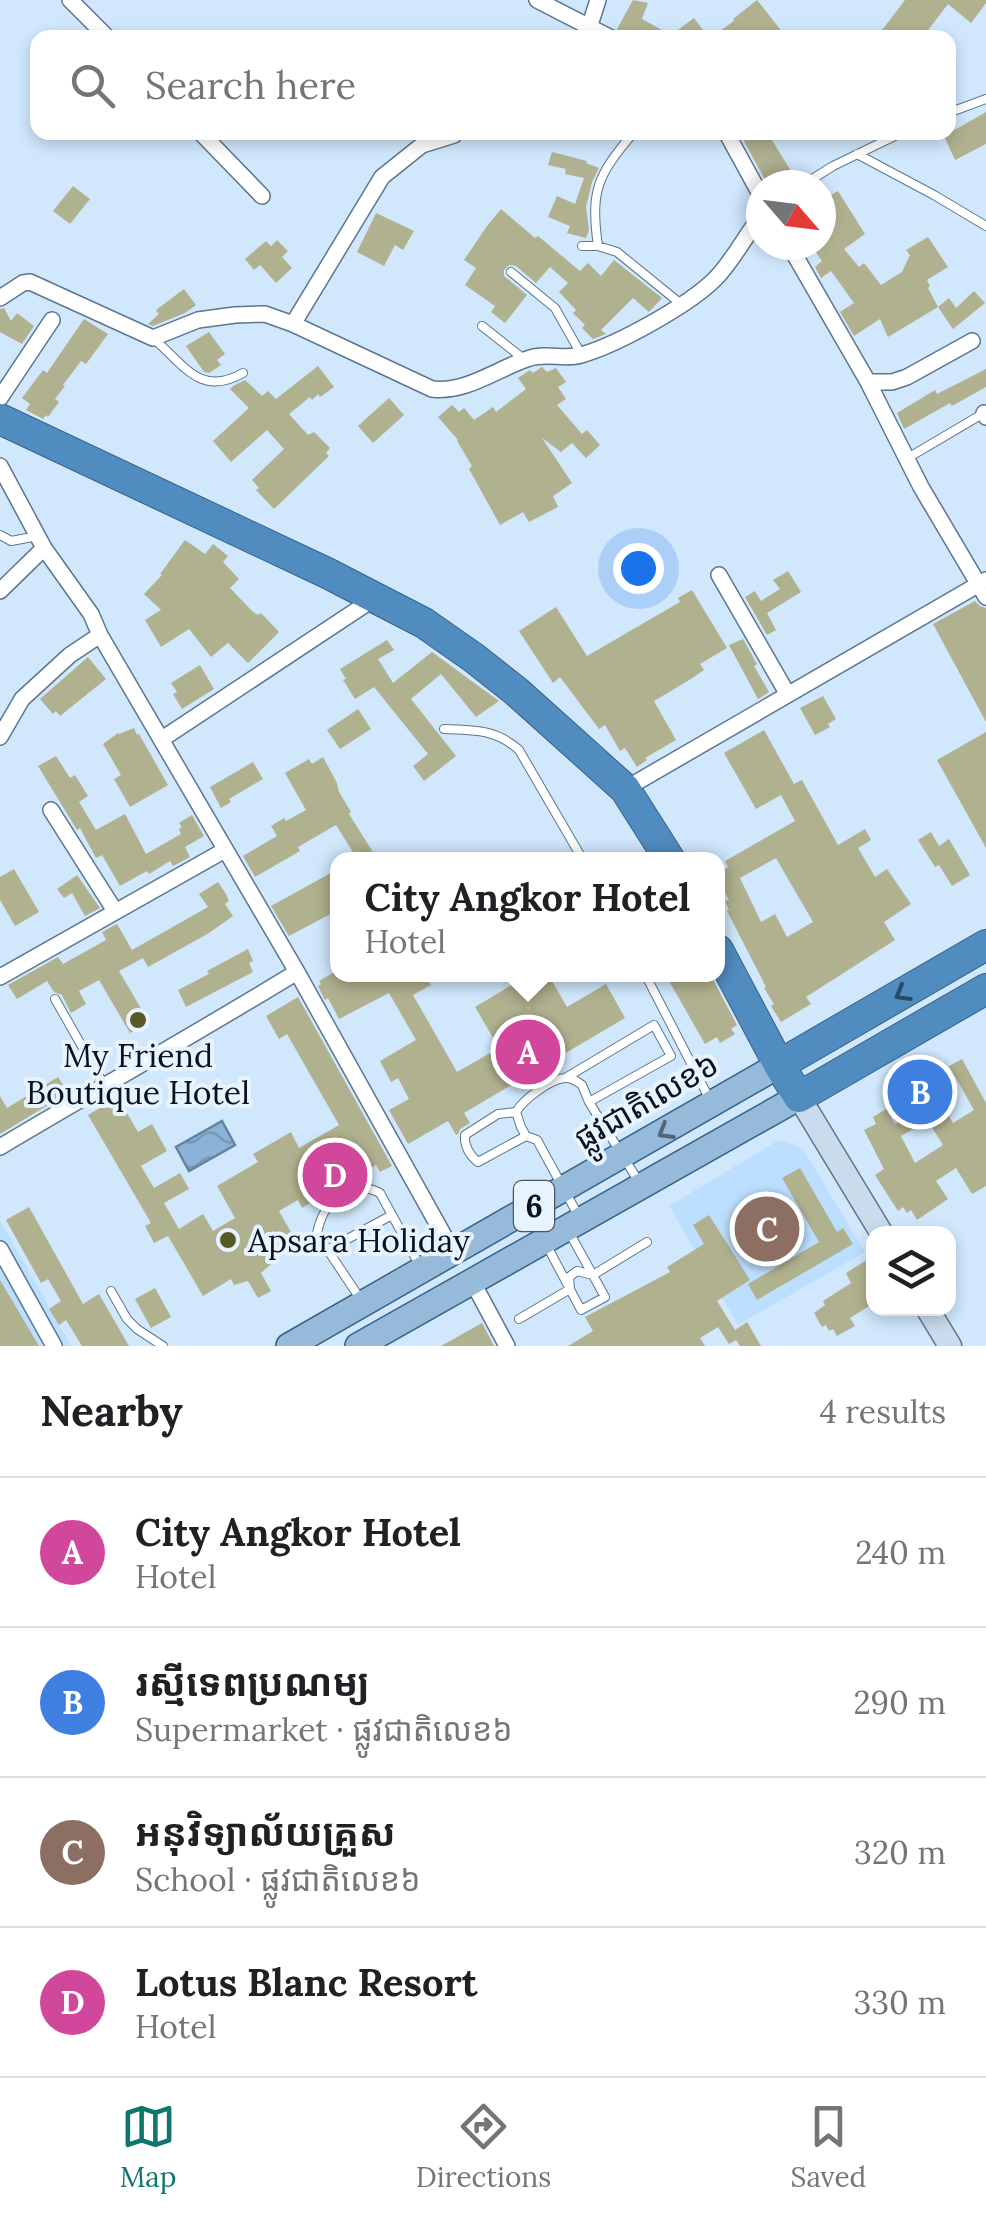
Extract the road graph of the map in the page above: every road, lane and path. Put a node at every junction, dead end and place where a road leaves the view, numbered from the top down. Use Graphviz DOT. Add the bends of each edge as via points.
graph roads {
  1 [pos="70,0"];
  2 [pos="537,0"];
  3 [pos="598,0"];
  4 [pos="590,25"];
  5 [pos="98,30"];
  6 [pos="598,30"];
  7 [pos="986,99"];
  8 [pos="956,110"];
  9 [pos="208,140"];
  10 [pos="438,140"];
  11 [pos="628,140"];
  12 [pos="730,140"];
  13 [pos="886,140"];
  14 [pos="857,154"];
  15 [pos="747,170"];
  16 [pos="826,170"];
  17 [pos="262,196"];
  18 [pos="986,226"];
  19 [pos="746,237"];
  20 [pos="582,246"];
  21 [pos="598,246"];
  22 [pos="799,260"];
  23 [pos="510,272"];
  24 [pos="0,298"];
  25 [pos="681,304"];
  26 [pos="52,320"];
  27 [pos="293,324"];
  28 [pos="482,326"];
  29 [pos="153,338"];
  30 [pos="972,342"];
  31 [pos="581,355"];
  32 [pos="525,360"];
  33 [pos="243,373"];
  34 [pos="868,382"];
  35 [pos="0,398"];
  36 [pos="985,414"];
  37 [pos="0,420"];
  38 [pos="906,459"];
  39 [pos="0,466"];
  40 [pos="0,535"];
  41 [pos="41,542"];
  42 [pos="718,575"];
  43 [pos="983,587"];
  44 [pos="0,591"];
  45 [pos="375,598"];
  46 [pos="100,636"];
  47 [pos="786,694"];
  48 [pos="444,729"];
  49 [pos="0,737"];
  50 [pos="162,739"];
  51 [pos="624,789"];
  52 [pos="51,810"];
  53 [pos="225,850"];
  54 [pos="578,852"];
  55 [pos="665,852"];
  56 [pos="115,911"];
  57 [pos="986,945"];
  58 [pos="725,963"];
  59 [pos="298,972"];
  60 [pos="0,977"];
  61 [pos="650,982"];
  62 [pos="986,990"];
  63 [pos="55,999"];
  64 [pos="779,1065"];
  65 [pos="565,1078"];
  66 [pos="104,1084"];
  67 [pos="799,1097"];
  68 [pos="590,1102"];
  69 [pos="712,1104"];
  70 [pos="516,1112"];
  71 [pos="526,1136"];
  72 [pos="0,1147"];
  73 [pos="623,1156"];
  74 [pos="640,1185"];
  75 [pos="564,1190"];
  76 [pos="392,1215"];
  77 [pos="877,1226"];
  78 [pos="564,1229"];
  79 [pos="648,1242"];
  80 [pos="0,1249"];
  81 [pos="327,1250"];
  82 [pos="453,1252"];
  83 [pos="423,1270"];
  84 [pos="593,1275"];
  85 [pos="472,1281"];
  86 [pos="570,1288"];
  87 [pos="111,1291"];
  88 [pos="364,1304"];
  89 [pos="932,1316"];
  90 [pos="518,1319"];
  91 [pos="54,1346"];
  92 [pos="162,1346"];
  93 [pos="289,1346"];
  94 [pos="358,1346"];
  95 [pos="507,1346"];
  96 [pos="950,1346"];
  1 -- 5 [label="street"];
  2 -- 4 [label="street"];
  3 -- 4 [label="street"];
  4 -- 6 [label="street"];
  7 -- 8 [label="lane"];
  9 -- 17 [label="street"];
  10 -- 27 [label="street" via="382,177"];
  11 -- 21 [label="lane" via="600,176"];
  12 -- 15 [label="street"];
  13 -- 14 [label="lane"];
  14 -- 16 [label="lane"];
  14 -- 18 [label="lane"];
  19 -- 25 [label="street" via="718,276"];
  20 -- 21 [label="lane"];
  21 -- 25 [label="lane" via="617,252"];
  22 -- 34 [label="street"];
  23 -- 31 [label="lane" via="555,308"];
  24 -- 29 [label="street" via="30,282"];
  25 -- 31 [label="street"];
  26 -- 35 [label="street"];
  27 -- 29 [label="street" via="265,314 235,315 198,320"];
  27 -- 32 [label="street" via="432,390 457,388"];
  28 -- 32 [label="lane"];
  29 -- 33 [label="lane" via="202,381 221,383"];
  30 -- 34 [label="street" via="907,377"];
  31 -- 32 [label="street"];
  34 -- 38 [label="street"];
  36 -- 38 [label="lane"];
  37 -- 45 [label="highway"];
  38 -- 43 [label="street"];
  39 -- 41 [label="street"];
  40 -- 41 [label="lane"];
  41 -- 44 [label="street"];
  41 -- 46 [label="street"];
  42 -- 47 [label="street"];
  43 -- 47 [label="street"];
  45 -- 50 [label="street"];
  45 -- 51 [label="highway" via="474,658"];
  46 -- 49 [label="street" via="22,699"];
  46 -- 50 [label="street"];
  47 -- 51 [label="street"];
  48 -- 54 [label="lane" via="496,734 520,750"];
  50 -- 53 [label="street"];
  51 -- 55 [label="highway"];
  52 -- 56 [label="street"];
  53 -- 56 [label="street"];
  53 -- 59 [label="street"];
  56 -- 60 [label="street"];
  57 -- 64 [label="highway, ផ្លូវជាតិលេខ៦ / 6, one-way"];
  58 -- 64 [label="highway"];
  59 -- 66 [label="street"];
  59 -- 82 [label="street"];
  61 -- 69 [label="lane"];
  62 -- 67 [label="highway, 6"];
  63 -- 66 [label="lane"];
  64 -- 67 [label="highway"];
  64 -- 69 [label="main road, ផ្លូវជាតិលេខ៦ / 6"];
  65 -- 68 [label="lane" via="582,1085"];
  65 -- 68 [label="lane" via="654,1025 671,1056"];
  65 -- 70 [label="lane"];
  66 -- 72 [label="street"];
  67 -- 74 [label="main road, 6"];
  67 -- 77 [label="street"];
  68 -- 73 [label="lane"];
  69 -- 73 [label="main road, ផ្លូវជាតិលេខ៦ / 6, one-way"];
  70 -- 71 [label="lane"];
  70 -- 71 [label="lane" via="498,1114 464,1141 478,1162"];
  71 -- 75 [label="lane" via="537,1140"];
  73 -- 74 [label="lane"];
  73 -- 75 [label="main road, ផ្លូវជាតិលេខ៦ / 6"];
  74 -- 78 [label="main road, 6"];
  75 -- 78 [label="lane"];
  75 -- 82 [label="main road, ផ្លូវជាតិលេខ៦ / 6"];
  76 -- 81 [label="lane"];
  76 -- 81 [label="lane" via="380,1193 346,1190 319,1220 317,1234"];
  76 -- 83 [label="lane"];
  78 -- 84 [label="lane"];
  78 -- 85 [label="main road, 6"];
  78 -- 86 [label="lane"];
  79 -- 84 [label="lane"];
  80 -- 91 [label="street"];
  81 -- 88 [label="lane"];
  82 -- 83 [label="main road, ផ្លូវជាតិលេខ៦ / 6"];
  83 -- 88 [label="main road, ផ្លូវជាតិលេខ៦ / 6"];
  84 -- 86 [label="lane" via="576,1270"];
  84 -- 86 [label="lane" via="605,1296 581,1310"];
  85 -- 94 [label="main road, 6"];
  85 -- 95 [label="street"];
  86 -- 90 [label="lane"];
  87 -- 92 [label="lane" via="127,1319"];
  88 -- 93 [label="main road, ផ្លូវជាតិលេខ៦ / 6"];
  89 -- 96 [label="street"];
}
